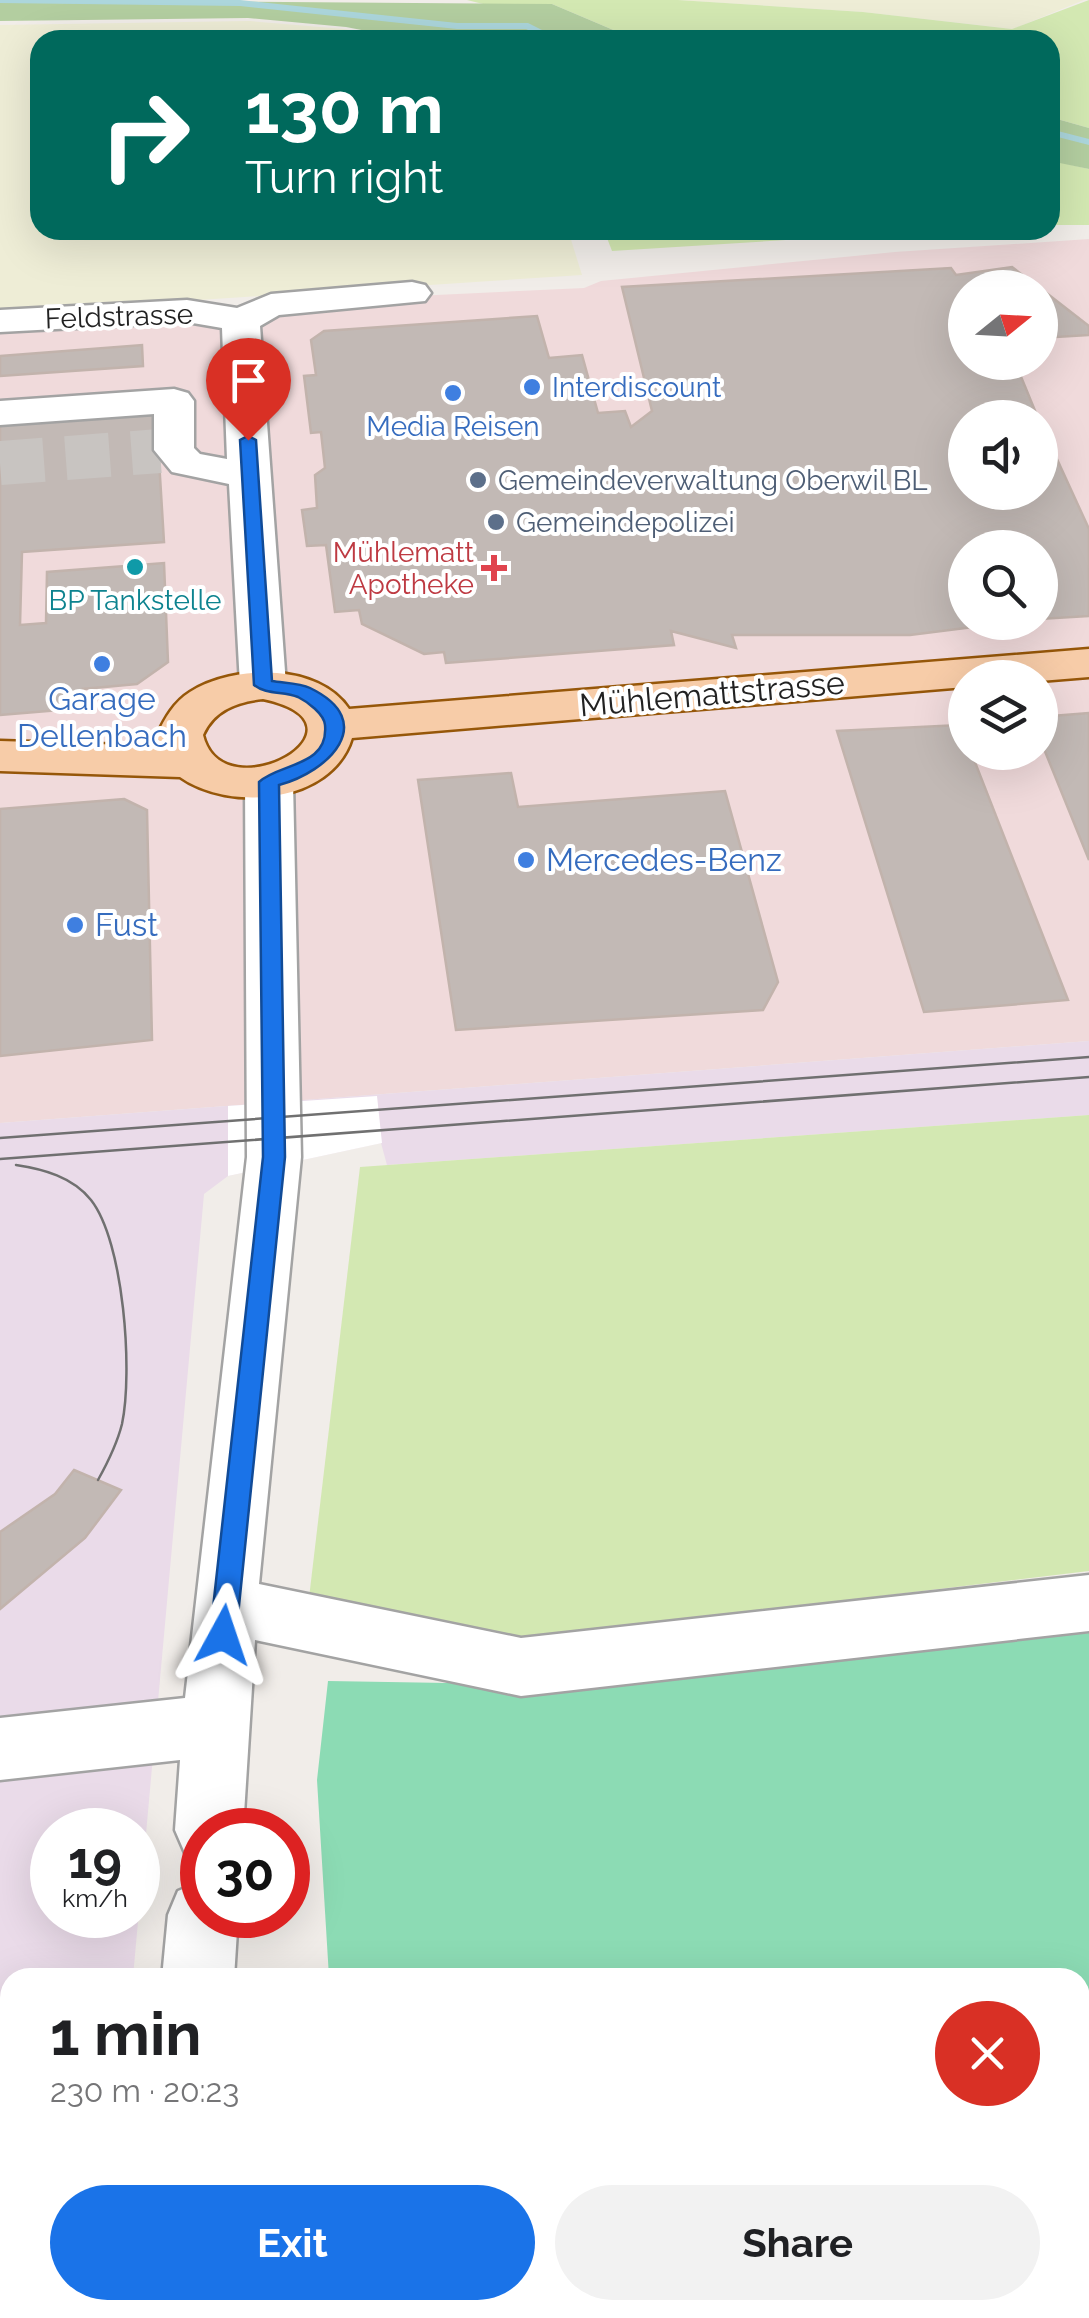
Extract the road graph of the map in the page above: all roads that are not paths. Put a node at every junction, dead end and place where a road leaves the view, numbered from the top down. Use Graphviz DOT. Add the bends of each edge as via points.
graph roads {
  1 [pos="412,293"];
  2 [pos="123,314"];
  3 [pos="0,320"];
  4 [pos="242,320"];
  5 [pos="0,344"];
  6 [pos="0,412"];
  7 [pos="251,476"];
  8 [pos="1089,663"];
  9 [pos="263,685"];
  10 [pos="334,725"];
  11 [pos="188,741"];
  12 [pos="16,755"];
  13 [pos="269,782"];
  14 [pos="1089,1603"];
  15 [pos="225,1605"];
  16 [pos="216,1725"];
  17 [pos="0,1749"];
  18 [pos="210,1808"];
  19 [pos="201,1938"];
  20 [pos="199,1968"];
  1 -- 4 [label="street, Feldstrasse" via="271,305"];
  2 -- 3 [label="street, Feldstrasse"];
  2 -- 4 [label="street, Feldstrasse" via="188,311"];
  2 -- 5 [label="street" via="108,338"];
  4 -- 7 [label="street"];
  6 -- 7 [label="street" via="174,401 166,450 186,463"];
  7 -- 9 [label="street"];
  8 -- 10 [label="main road, Mühlemattstrasse"];
  9 -- 10 [label="main road" via="304,692 330,712"];
  9 -- 11 [label="main road" via="216,695"];
  10 -- 13 [label="main road" via="332,743 319,761"];
  11 -- 12 [label="main road"];
  11 -- 13 [label="main road" via="225,780"];
  13 -- 15 [label="street" via="274,1157"];
  14 -- 15 [label="street" via="521,1667"];
  15 -- 16 [label="street"];
  16 -- 17 [label="street"];
  16 -- 18 [label="street"];
  19 -- 20 [label="street"];
}
